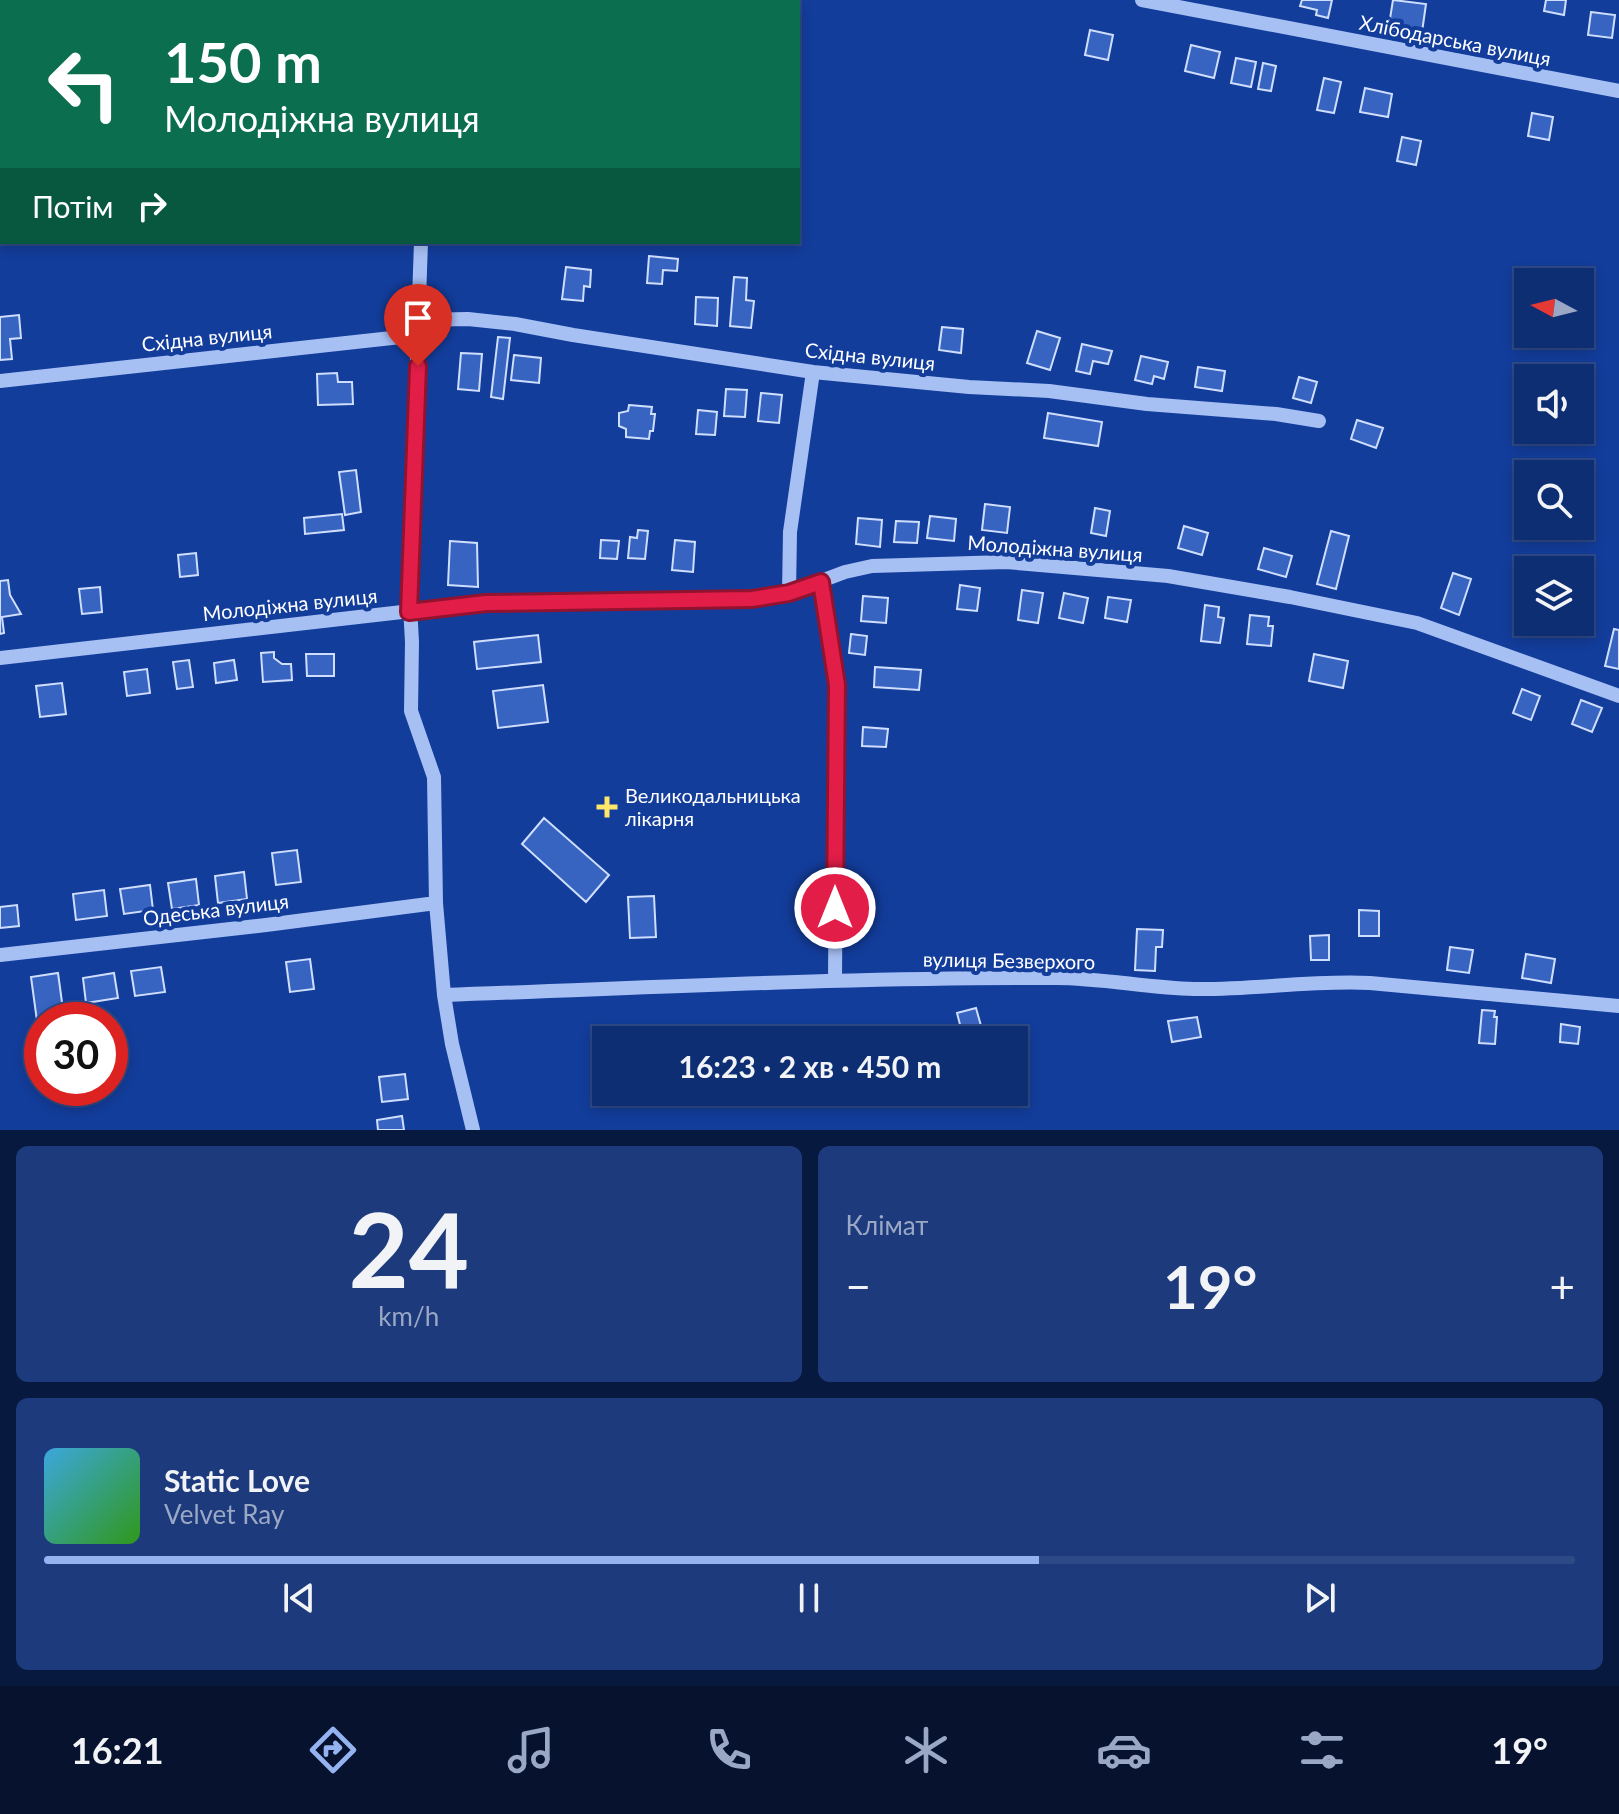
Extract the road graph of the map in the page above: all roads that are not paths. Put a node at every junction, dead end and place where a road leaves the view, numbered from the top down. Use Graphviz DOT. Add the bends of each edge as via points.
graph roads {
  1 [pos="1142,0"];
  2 [pos="1619,91"];
  3 [pos="421,244"];
  4 [pos="419,328"];
  5 [pos="813,372"];
  6 [pos="0,381"];
  7 [pos="1319,421"];
  8 [pos="821,582"];
  9 [pos="789,593"];
  10 [pos="409,612"];
  11 [pos="0,658"];
  12 [pos="1619,696"];
  13 [pos="436,903"];
  14 [pos="0,955"];
  15 [pos="835,981"];
  16 [pos="444,995"];
  17 [pos="1619,1006"];
  18 [pos="473,1130"];
  1 -- 2 [label="street, Хлібодарська вулиця"];
  3 -- 4 [label="street"];
  4 -- 5 [label="street, Східна вулиця" via="468,319 515,324"];
  4 -- 6 [label="street, Східна вулиця"];
  4 -- 10 [label="street"];
  5 -- 7 [label="street, Східна вулиця"];
  5 -- 9 [label="street" via="790,532"];
  8 -- 9 [label="street, Молодіжна вулиця"];
  8 -- 12 [label="street, Молодіжна вулиця" via="872,566 992,562 1168,576 1417,623"];
  8 -- 15 [label="street" via="837,685"];
  9 -- 10 [label="street, Молодіжна вулиця" via="752,599 486,603"];
  10 -- 11 [label="street, Молодіжна вулиця"];
  10 -- 13 [label="street" via="411,711 434,777"];
  13 -- 14 [label="street, Одеська вулиця"];
  13 -- 16 [label="street"];
  15 -- 16 [label="street, вулиця Безверхого"];
  15 -- 17 [label="street, вулиця Безверхого" via="1060,978 1199,989 1350,982"];
  16 -- 18 [label="street"];
}
